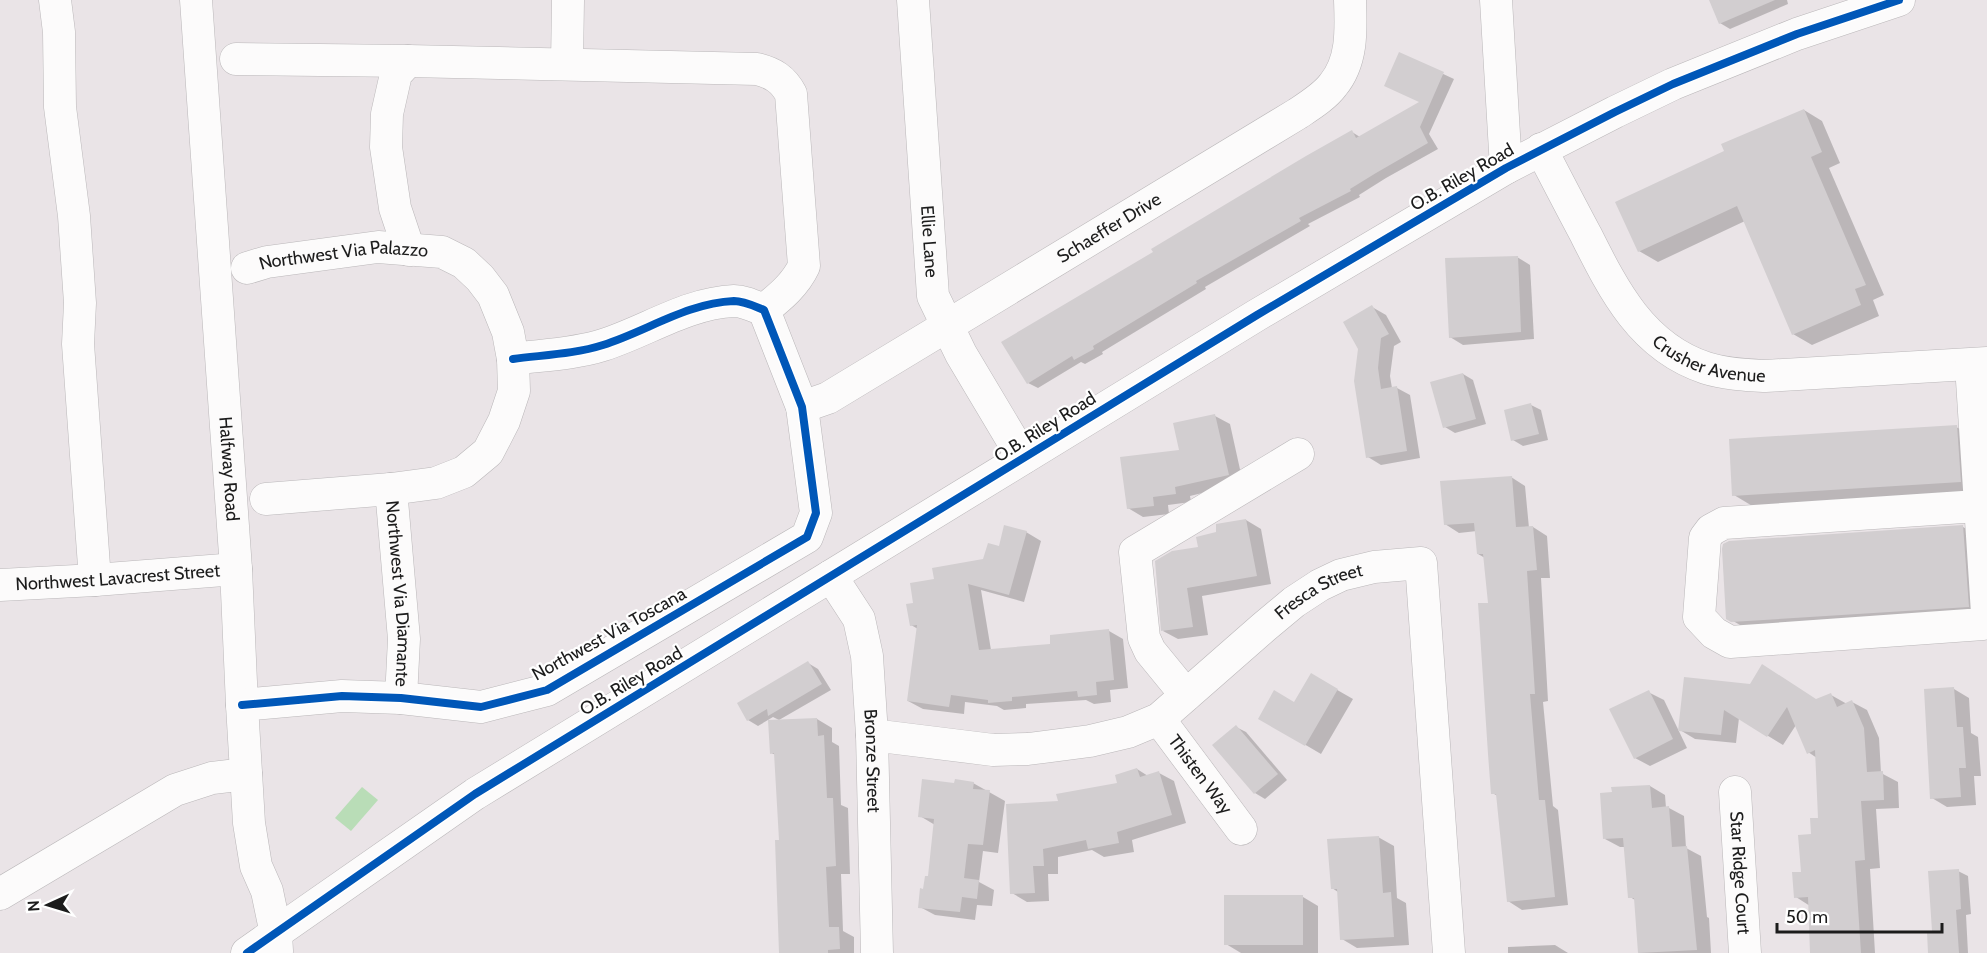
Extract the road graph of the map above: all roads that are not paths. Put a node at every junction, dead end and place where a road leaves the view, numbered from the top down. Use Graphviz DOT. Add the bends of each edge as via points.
graph roads {
  1 [pos="55,0"];
  2 [pos="196,0"];
  3 [pos="568,0"];
  4 [pos="913,0"];
  5 [pos="1350,0"];
  6 [pos="1496,0"];
  7 [pos="1899,0"];
  8 [pos="236,59"];
  9 [pos="408,61"];
  10 [pos="567,64"];
  11 [pos="1541,149"];
  12 [pos="1506,168"];
  13 [pos="409,250"];
  14 [pos="247,268"];
  15 [pos="764,310"];
  16 [pos="947,326"];
  17 [pos="513,359"];
  18 [pos="1979,364"];
  19 [pos="802,407"];
  20 [pos="1298,454"];
  21 [pos="1023,458"];
  22 [pos="391,489"];
  23 [pos="266,499"];
  24 [pos="1978,506"];
  25 [pos="236,569"];
  26 [pos="831,576"];
  27 [pos="95,580"];
  28 [pos="0,585"];
  29 [pos="1186,695"];
  30 [pos="401,698"];
  31 [pos="242,705"];
  32 [pos="1159,719"];
  33 [pos="872,735"];
  34 [pos="246,774"];
  35 [pos="1735,792"];
  36 [pos="1241,829"];
  37 [pos="0,894"];
  38 [pos="276,943"];
  39 [pos="247,953"];
  40 [pos="877,953"];
  41 [pos="1449,953"];
  42 [pos="1745,953"];
  1 -- 27 [label="street" via="60,32 60,107 77,259 78,344"];
  2 -- 25 [label="street, Halfway Road"];
  3 -- 10 [label="street"];
  4 -- 16 [label="street, Ellie Lane" via="933,296"];
  5 -- 16 [label="street, Schaeffer Drive" via="1347,61 1334,85 1316,101"];
  6 -- 12 [label="street"];
  7 -- 11 [label="street, O.B. Riley Road" via="1797,34 1684,80"];
  8 -- 9 [label="street"];
  9 -- 10 [label="street"];
  9 -- 13 [label="street" via="396,74 387,114 386,147 395,208"];
  10 -- 15 [label="street" via="757,69 785,82 791,94 804,266 789,289"];
  11 -- 12 [label="street, O.B. Riley Road"];
  11 -- 18 [label="street, Crusher Avenue" via="1628,312 1676,354 1705,368 1765,376"];
  12 -- 21 [label="street, O.B. Riley Road"];
  13 -- 14 [label="street, Northwest Via Palazzo" via="378,248"];
  13 -- 17 [label="street, Northwest Via Palazzo" via="442,252 480,278 501,312"];
  15 -- 17 [label="street" via="735,301 708,306 602,345"];
  15 -- 19 [label="street, Northwest Via Toscana"];
  16 -- 19 [label="street, Schaeffer Drive" via="828,398"];
  16 -- 21 [label="street, Ellie Lane"];
  17 -- 22 [label="street, Northwest Via Palazzo" via="514,391 488,452 464,472 436,483"];
  18 -- 24 [label="street"];
  19 -- 30 [label="street, Northwest Via Toscana" via="816,513 807,537 547,690 481,707"];
  20 -- 29 [label="street" via="1135,552 1144,638"];
  21 -- 26 [label="street, O.B. Riley Road"];
  22 -- 23 [label="street, Northwest Via Palazzo"];
  22 -- 30 [label="street, Northwest Via Diamante" via="404,639"];
  24 -- 24 [label="street" via="1987,613 1983,624 1730,642 1714,633 1699,617 1705,538 1724,523"];
  25 -- 27 [label="street, Northwest Lavacrest Street"];
  25 -- 31 [label="street, Halfway Road"];
  26 -- 33 [label="street, Bronze Street" via="859,619 867,656"];
  26 -- 38 [label="street, O.B. Riley Road" via="475,794"];
  27 -- 28 [label="street, Northwest Lavacrest Street"];
  29 -- 32 [label="street, Fresca Street"];
  29 -- 41 [label="street, Fresca Street" via="1294,602 1320,585 1341,574 1422,563"];
  30 -- 31 [label="street, Northwest Via Toscana" via="342,696"];
  31 -- 34 [label="street, Halfway Road"];
  32 -- 33 [label="street, Fresca Street" via="1090,741 1028,749 993,750"];
  32 -- 36 [label="street, Thisten Way"];
  33 -- 40 [label="street, Bronze Street"];
  34 -- 37 [label="street" via="212,778 175,790"];
  34 -- 38 [label="street, Halfway Road" via="256,866 267,891"];
  35 -- 42 [label="street, Star Ridge Court"];
  38 -- 39 [label="street, O.B. Riley Road"];
}
